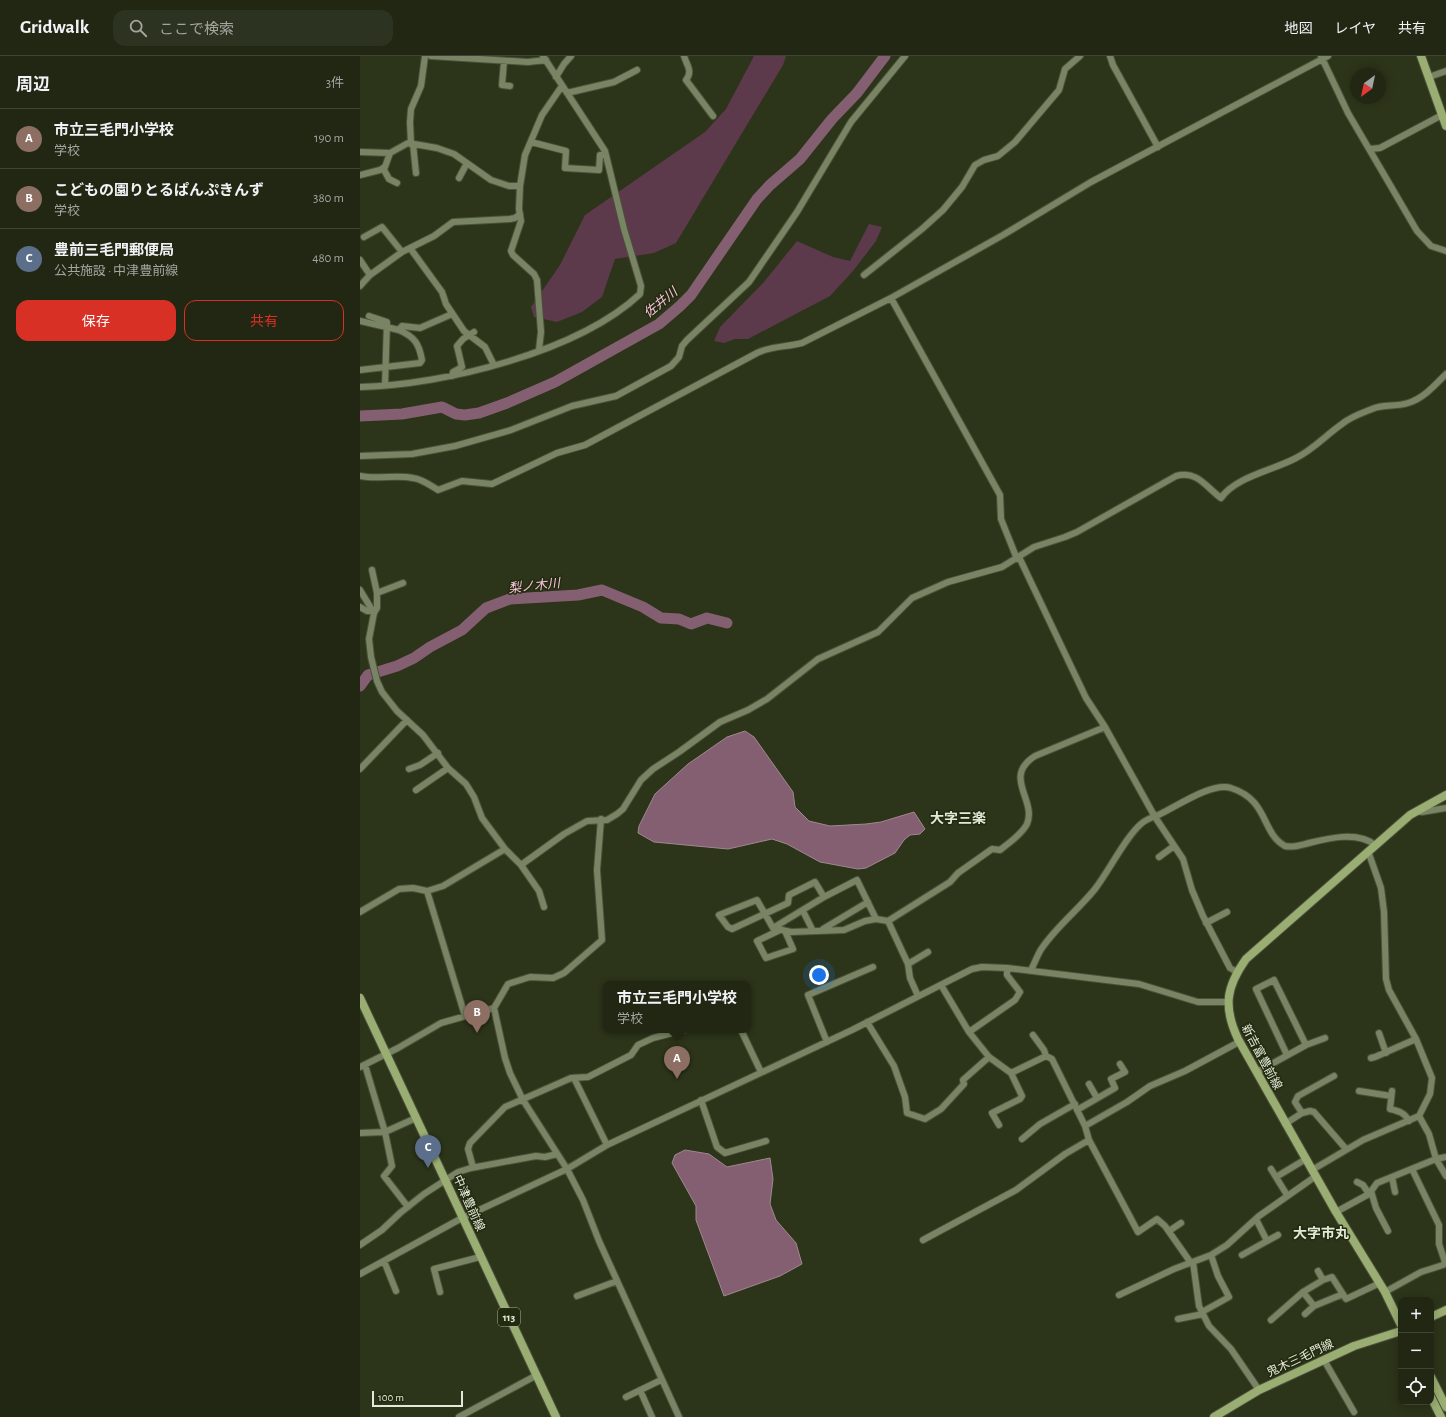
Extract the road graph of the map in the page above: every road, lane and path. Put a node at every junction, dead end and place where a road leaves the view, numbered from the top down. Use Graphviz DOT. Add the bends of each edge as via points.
graph roads {
  1 [pos="425,56"];
  2 [pos="431,56"];
  3 [pos="571,56"];
  4 [pos="684,56"];
  5 [pos="905,56"];
  6 [pos="1080,56"];
  7 [pos="1110,56"];
  8 [pos="1328,56"];
  9 [pos="1420,56"];
  10 [pos="1321,57"];
  11 [pos="475,58"];
  12 [pos="544,58"];
  13 [pos="504,61"];
  14 [pos="637,70"];
  15 [pos="1446,72"];
  16 [pos="556,77"];
  17 [pos="1430,77"];
  18 [pos="510,86"];
  19 [pos="562,86"];
  20 [pos="567,93"];
  21 [pos="1442,115"];
  22 [pos="713,116"];
  23 [pos="1446,126"];
  24 [pos="531,142"];
  25 [pos="412,144"];
  26 [pos="1158,147"];
  27 [pos="1370,150"];
  28 [pos="360,152"];
  29 [pos="390,153"];
  30 [pos="606,155"];
  31 [pos="467,163"];
  32 [pos="383,168"];
  33 [pos="416,174"];
  34 [pos="360,175"];
  35 [pos="459,178"];
  36 [pos="397,183"];
  37 [pos="520,186"];
  38 [pos="520,214"];
  39 [pos="364,237"];
  40 [pos="410,248"];
  41 [pos="1446,251"];
  42 [pos="402,252"];
  43 [pos="360,260"];
  44 [pos="370,275"];
  45 [pos="864,275"];
  46 [pos="360,286"];
  47 [pos="891,298"];
  48 [pos="452,314"];
  49 [pos="369,316"];
  50 [pos="360,321"];
  51 [pos="387,327"];
  52 [pos="399,330"];
  53 [pos="472,334"];
  54 [pos="539,350"];
  55 [pos="494,365"];
  56 [pos="386,367"];
  57 [pos="360,370"];
  58 [pos="1446,374"];
  59 [pos="452,376"];
  60 [pos="385,386"];
  61 [pos="360,387"];
  62 [pos="360,456"];
  63 [pos="360,476"];
  64 [pos="1018,558"];
  65 [pos="372,570"];
  66 [pos="403,583"];
  67 [pos="360,590"];
  68 [pos="377,593"];
  69 [pos="360,607"];
  70 [pos="373,612"];
  71 [pos="407,720"];
  72 [pos="1105,728"];
  73 [pos="438,753"];
  74 [pos="448,768"];
  75 [pos="409,769"];
  76 [pos="360,770"];
  77 [pos="416,790"];
  78 [pos="1446,795"];
  79 [pos="1446,808"];
  80 [pos="1417,811"];
  81 [pos="1155,817"];
  82 [pos="601,819"];
  83 [pos="1375,845"];
  84 [pos="1174,846"];
  85 [pos="505,849"];
  86 [pos="1368,851"];
  87 [pos="1159,857"];
  88 [pos="521,865"];
  89 [pos="427,891"];
  90 [pos="824,897"];
  91 [pos="868,902"];
  92 [pos="544,907"];
  93 [pos="803,911"];
  94 [pos="360,912"];
  95 [pos="1227,912"];
  96 [pos="765,915"];
  97 [pos="876,918"];
  98 [pos="888,921"];
  99 [pos="1206,923"];
  100 [pos="773,928"];
  101 [pos="783,930"];
  102 [pos="821,930"];
  103 [pos="813,931"];
  104 [pos="928,952"];
  105 [pos="908,964"];
  106 [pos="873,967"];
  107 [pos="1007,968"];
  108 [pos="1031,970"];
  109 [pos="1236,972"];
  110 [pos="941,985"];
  111 [pos="918,996"];
  112 [pos="360,998"];
  113 [pos="1227,1002"];
  114 [pos="494,1008"];
  115 [pos="464,1016"];
  116 [pos="867,1022"];
  117 [pos="969,1032"];
  118 [pos="672,1033"];
  119 [pos="742,1033"];
  120 [pos="1379,1033"];
  121 [pos="1033,1035"];
  122 [pos="1325,1038"];
  123 [pos="1416,1039"];
  124 [pos="827,1042"];
  125 [pos="1239,1042"];
  126 [pos="1306,1045"];
  127 [pos="1386,1052"];
  128 [pos="387,1054"];
  129 [pos="1287,1055"];
  130 [pos="1046,1056"];
  131 [pos="989,1057"];
  132 [pos="1371,1058"];
  133 [pos="1120,1064"];
  134 [pos="362,1066"];
  135 [pos="761,1072"];
  136 [pos="1257,1072"];
  137 [pos="1011,1073"];
  138 [pos="1334,1076"];
  139 [pos="574,1078"];
  140 [pos="1089,1084"];
  141 [pos="1359,1091"];
  142 [pos="1097,1098"];
  143 [pos="523,1100"];
  144 [pos="701,1100"];
  145 [pos="1076,1107"];
  146 [pos="1302,1113"];
  147 [pos="1419,1116"];
  148 [pos="416,1118"];
  149 [pos="1409,1121"];
  150 [pos="1286,1124"];
  151 [pos="999,1125"];
  152 [pos="1085,1126"];
  153 [pos="385,1132"];
  154 [pos="360,1133"];
  155 [pos="1022,1139"];
  156 [pos="1088,1140"];
  157 [pos="766,1141"];
  158 [pos="607,1145"];
  159 [pos="1346,1149"];
  160 [pos="557,1154"];
  161 [pos="1446,1157"];
  162 [pos="1306,1159"];
  163 [pos="1436,1159"];
  164 [pos="1446,1162"];
  165 [pos="473,1167"];
  166 [pos="1440,1167"];
  167 [pos="567,1169"];
  168 [pos="1271,1169"];
  169 [pos="1412,1169"];
  170 [pos="1314,1173"];
  171 [pos="1446,1176"];
  172 [pos="1276,1177"];
  173 [pos="1392,1177"];
  174 [pos="446,1181"];
  175 [pos="1357,1182"];
  176 [pos="1370,1192"];
  177 [pos="1395,1192"];
  178 [pos="1287,1195"];
  179 [pos="408,1207"];
  180 [pos="1336,1212"];
  181 [pos="462,1218"];
  182 [pos="1256,1219"];
  183 [pos="1181,1223"];
  184 [pos="1170,1232"];
  185 [pos="1388,1232"];
  186 [pos="1278,1235"];
  187 [pos="923,1240"];
  188 [pos="1267,1241"];
  189 [pos="360,1245"];
  190 [pos="1212,1255"];
  191 [pos="1242,1255"];
  192 [pos="480,1257"];
  193 [pos="384,1261"];
  194 [pos="1192,1263"];
  195 [pos="1318,1271"];
  196 [pos="360,1274"];
  197 [pos="1323,1280"];
  198 [pos="617,1281"];
  199 [pos="1380,1284"];
  200 [pos="396,1291"];
  201 [pos="440,1292"];
  202 [pos="1303,1292"];
  203 [pos="1385,1292"];
  204 [pos="1343,1294"];
  205 [pos="1119,1295"];
  206 [pos="577,1296"];
  207 [pos="1314,1306"];
  208 [pos="1446,1310"];
  209 [pos="1203,1313"];
  210 [pos="1305,1314"];
  211 [pos="1434,1316"];
  212 [pos="1178,1319"];
  213 [pos="1398,1319"];
  214 [pos="1271,1320"];
  215 [pos="1398,1331"];
  216 [pos="1324,1360"];
  217 [pos="537,1375"];
  218 [pos="661,1380"];
  219 [pos="1434,1383"];
  220 [pos="640,1390"];
  221 [pos="1259,1390"];
  222 [pos="626,1397"];
  223 [pos="1434,1404"];
  224 [pos="1446,1407"];
  225 [pos="1354,1412"];
  226 [pos="459,1417"];
  227 [pos="556,1417"];
  228 [pos="652,1417"];
  229 [pos="679,1417"];
  230 [pos="1214,1417"];
  231 [pos="1440,1417"];
  1 -- 25 [label="street" via="421,86 411,109"];
  2 -- 11 [label="street"];
  3 -- 16 [label="street"];
  4 -- 22 [label="street" via="690,71 686,80"];
  5 -- 62 [label="street" via="851,122 797,212 749,282 687,340 682,346 679,358 671,366 616,396 572,406 484,439 428,452"];
  6 -- 45 [label="street" via="1064,69 1059,90 1015,142 1001,154 975,165 962,187 943,210"];
  7 -- 26 [label="street"];
  8 -- 10 [label="street"];
  9 -- 17 [label="main road"];
  10 -- 26 [label="street"];
  10 -- 27 [label="street" via="1337,93"];
  11 -- 13 [label="street"];
  12 -- 13 [label="street" via="528,62"];
  12 -- 16 [label="street"];
  13 -- 18 [label="street" via="502,85"];
  14 -- 20 [label="street" via="614,82"];
  15 -- 17 [label="street"];
  16 -- 19 [label="street"];
  17 -- 21 [label="main road"];
  19 -- 20 [label="street"];
  19 -- 24 [label="street" via="542,115"];
  20 -- 30 [label="street" via="599,140"];
  21 -- 23 [label="main road"];
  21 -- 27 [label="street" via="1380,148"];
  24 -- 30 [label="street" via="566,151 565,168 599,170 600,155"];
  24 -- 37 [label="street" via="525,155"];
  25 -- 29 [label="street" via="408,143"];
  25 -- 31 [label="street" via="437,148 454,154"];
  25 -- 33 [label="street"];
  26 -- 47 [label="street" via="1091,182 1003,236"];
  27 -- 41 [label="street" via="1417,231 1431,246"];
  28 -- 29 [label="street"];
  29 -- 32 [label="street"];
  30 -- 54 [label="street" via="641,292 611,317"];
  31 -- 35 [label="street"];
  31 -- 37 [label="street" via="491,180 509,186"];
  32 -- 34 [label="street"];
  32 -- 36 [label="street" via="389,179"];
  37 -- 38 [label="street"];
  38 -- 40 [label="street" via="510,219 453,222 434,236"];
  38 -- 54 [label="street" via="520,226 511,251 537,280 541,332"];
  39 -- 42 [label="street" via="382,227"];
  40 -- 42 [label="street"];
  40 -- 48 [label="street" via="442,292"];
  42 -- 44 [label="street"];
  43 -- 44 [label="street"];
  44 -- 46 [label="street"];
  47 -- 63 [label="street" via="802,342 757,353 585,445 557,453 492,484 462,481 438,490 413,478 377,479"];
  47 -- 64 [label="street" via="1000,494 1001,520"];
  48 -- 52 [label="street" via="420,328 402,326"];
  48 -- 53 [label="street" via="464,331"];
  49 -- 51 [label="street" via="387,322"];
  50 -- 51 [label="street"];
  51 -- 52 [label="street"];
  51 -- 56 [label="street"];
  52 -- 56 [label="street" via="419,345 422,360 420,363"];
  53 -- 55 [label="street" via="485,347"];
  53 -- 59 [label="street" via="463,338 457,346 462,367 453,372"];
  54 -- 55 [label="street"];
  55 -- 59 [label="street"];
  56 -- 57 [label="street"];
  56 -- 60 [label="street"];
  58 -- 64 [label="street" via="1427,393 1408,403 1384,405 1354,416 1315,447 1255,474 1228,490 1221,498 1193,476 1176,476 1077,532 1034,547"];
  59 -- 60 [label="street"];
  60 -- 61 [label="street"];
  64 -- 72 [label="street" via="1084,694"];
  64 -- 82 [label="street" via="1002,566 934,587 912,598 878,632 818,659 767,699 720,722 652,769 641,780 620,812 607,820"];
  65 -- 68 [label="street"];
  66 -- 68 [label="street"];
  67 -- 70 [label="street"];
  68 -- 70 [label="street" via="377,608"];
  69 -- 70 [label="street"];
  70 -- 71 [label="street" via="371,657 378,681 386,697"];
  71 -- 73 [label="street"];
  71 -- 76 [label="street"];
  72 -- 81 [label="street"];
  72 -- 98 [label="street" via="1035,756 1027,762 1020,781 1028,810 1024,828 1000,850 992,849 958,873 950,882"];
  73 -- 74 [label="street"];
  73 -- 75 [label="street"];
  74 -- 77 [label="street"];
  74 -- 85 [label="street" via="466,784 482,818"];
  78 -- 80 [label="main road, 新吉富豊前線"];
  79 -- 80 [label="street"];
  80 -- 83 [label="main road, 新吉富豊前線"];
  81 -- 83 [label="street" via="1186,800 1226,786 1247,795 1255,802 1274,837 1285,846 1360,837"];
  81 -- 84 [label="street"];
  81 -- 108 [label="street" via="1149,818 1135,830 1094,890 1045,944"];
  82 -- 88 [label="street" via="587,821 564,834"];
  82 -- 114 [label="street" via="597,870 602,940 564,973 553,978 530,977 508,984"];
  83 -- 86 [label="main road, 新吉富豊前線"];
  84 -- 87 [label="street"];
  84 -- 99 [label="street" via="1183,859 1192,890"];
  85 -- 88 [label="street"];
  85 -- 89 [label="street" via="453,881"];
  86 -- 109 [label="main road, 新吉富豊前線" via="1246,959"];
  86 -- 123 [label="street" via="1381,888 1388,990"];
  88 -- 92 [label="street" via="539,891"];
  89 -- 94 [label="street" via="413,888 398,889"];
  89 -- 115 [label="street"];
  90 -- 91 [label="street" via="857,880"];
  90 -- 93 [label="street"];
  90 -- 96 [label="street" via="816,882 789,894 788,903"];
  91 -- 97 [label="street"];
  91 -- 102 [label="street"];
  93 -- 100 [label="street"];
  93 -- 103 [label="street"];
  95 -- 99 [label="street"];
  96 -- 96 [label="street" via="732,929 719,915 757,900"];
  96 -- 100 [label="street"];
  97 -- 98 [label="street"];
  97 -- 102 [label="street" via="844,930"];
  98 -- 105 [label="street"];
  99 -- 109 [label="street" via="1230,968"];
  100 -- 101 [label="street"];
  101 -- 101 [label="street" via="757,941 766,958 792,949"];
  101 -- 103 [label="street"];
  102 -- 103 [label="street"];
  104 -- 105 [label="street"];
  105 -- 111 [label="street" via="910,978"];
  106 -- 124 [label="street" via="808,995"];
  107 -- 108 [label="street"];
  107 -- 110 [label="street" via="972,969"];
  107 -- 117 [label="street" via="1007,975 1020,992 1015,1000"];
  108 -- 113 [label="street" via="1139,984 1198,1002"];
  109 -- 113 [label="main road, 新吉富豊前線"];
  110 -- 111 [label="street"];
  110 -- 117 [label="street"];
  111 -- 116 [label="street"];
  112 -- 128 [label="main road, 中津豊前線 / 113"];
  113 -- 125 [label="main road, 新吉富豊前線" via="1230,1021"];
  114 -- 115 [label="street"];
  114 -- 143 [label="street" via="504,1058"];
  115 -- 128 [label="street" via="441,1023"];
  116 -- 124 [label="street"];
  116 -- 131 [label="street" via="894,1066 905,1097 907,1113 925,1119 941,1109 964,1084 963,1080"];
  117 -- 131 [label="street"];
  118 -- 139 [label="street" via="638,1045 631,1055 588,1077"];
  119 -- 135 [label="street"];
  120 -- 127 [label="street"];
  121 -- 130 [label="street"];
  122 -- 126 [label="street"];
  123 -- 127 [label="street"];
  123 -- 147 [label="street" via="1432,1078 1430,1094"];
  124 -- 135 [label="street"];
  125 -- 136 [label="main road, 新吉富豊前線"];
  125 -- 152 [label="street" via="1186,1071 1150,1086"];
  126 -- 129 [label="street"];
  126 -- 129 [label="street" via="1274,980 1256,989"];
  127 -- 132 [label="street"];
  128 -- 134 [label="street"];
  128 -- 148 [label="main road, 中津豊前線 / 113"];
  129 -- 136 [label="street"];
  130 -- 137 [label="street"];
  130 -- 145 [label="street" via="1052,1059"];
  131 -- 137 [label="street"];
  133 -- 142 [label="street" via="1125,1072 1111,1080 1115,1088"];
  134 -- 153 [label="street"];
  135 -- 144 [label="street"];
  136 -- 150 [label="main road, 新吉富豊前線"];
  137 -- 151 [label="street" via="1022,1096 992,1114"];
  138 -- 146 [label="street" via="1295,1099"];
  139 -- 143 [label="street"];
  139 -- 158 [label="street"];
  140 -- 142 [label="street"];
  141 -- 149 [label="street" via="1392,1093 1390,1109 1406,1115"];
  142 -- 145 [label="street"];
  143 -- 160 [label="street"];
  143 -- 165 [label="street" via="505,1107 470,1143 468,1149"];
  144 -- 157 [label="street" via="717,1146 725,1153"];
  144 -- 158 [label="street"];
  145 -- 152 [label="street"];
  145 -- 155 [label="street" via="1040,1124"];
  146 -- 150 [label="street"];
  146 -- 159 [label="street" via="1314,1112"];
  147 -- 149 [label="street"];
  147 -- 163 [label="street" via="1429,1134"];
  148 -- 153 [label="street"];
  148 -- 174 [label="main road, 中津豊前線 / 113"];
  149 -- 159 [label="street"];
  150 -- 162 [label="main road, 新吉富豊前線"];
  152 -- 156 [label="street"];
  153 -- 154 [label="street"];
  153 -- 179 [label="street" via="392,1166 384,1176"];
  156 -- 184 [label="street" via="1138,1232 1158,1219"];
  156 -- 187 [label="street" via="1016,1190"];
  158 -- 167 [label="street"];
  159 -- 170 [label="street"];
  160 -- 165 [label="street"];
  160 -- 167 [label="street"];
  161 -- 163 [label="street"];
  162 -- 170 [label="main road, 新吉富豊前線"];
  162 -- 172 [label="street"];
  163 -- 166 [label="street"];
  163 -- 169 [label="street"];
  164 -- 166 [label="street"];
  165 -- 174 [label="street" via="458,1172"];
  166 -- 171 [label="street"];
  167 -- 181 [label="street"];
  167 -- 198 [label="street"];
  168 -- 172 [label="street"];
  169 -- 173 [label="street"];
  169 -- 203 [label="street" via="1439,1225 1439,1244 1445,1262 1443,1266 1421,1272"];
  170 -- 178 [label="street"];
  170 -- 180 [label="main road, 新吉富豊前線"];
  172 -- 178 [label="street"];
  173 -- 176 [label="street" via="1378,1183"];
  173 -- 177 [label="street"];
  174 -- 179 [label="street"];
  174 -- 181 [label="main road, 中津豊前線 / 113"];
  175 -- 176 [label="street"];
  176 -- 180 [label="street"];
  176 -- 185 [label="street"];
  178 -- 182 [label="street"];
  179 -- 189 [label="street"];
  180 -- 199 [label="main road, 新吉富豊前線"];
  181 -- 192 [label="main road, 中津豊前線 / 113"];
  181 -- 193 [label="street"];
  182 -- 188 [label="street"];
  182 -- 190 [label="street"];
  183 -- 184 [label="street"];
  184 -- 194 [label="street"];
  186 -- 188 [label="street"];
  188 -- 191 [label="street"];
  190 -- 194 [label="street"];
  190 -- 209 [label="street" via="1218,1276 1229,1297"];
  192 -- 201 [label="street" via="434,1269"];
  192 -- 217 [label="main road, 中津豊前線 / 113"];
  193 -- 196 [label="street"];
  193 -- 200 [label="street"];
  194 -- 205 [label="street"];
  194 -- 209 [label="street" via="1199,1306"];
  195 -- 197 [label="street"];
  197 -- 202 [label="street"];
  197 -- 204 [label="street" via="1332,1277"];
  198 -- 206 [label="street"];
  198 -- 218 [label="street"];
  199 -- 203 [label="main road, 新吉富豊前線"];
  199 -- 204 [label="street" via="1346,1299"];
  202 -- 207 [label="street"];
  202 -- 214 [label="street"];
  203 -- 213 [label="main road, 新吉富豊前線"];
  204 -- 207 [label="street"];
  207 -- 210 [label="street"];
  208 -- 211 [label="main road"];
  209 -- 212 [label="street"];
  209 -- 221 [label="street" via="1209,1326 1231,1349"];
  215 -- 216 [label="main road, 鬼木三毛門線" via="1354,1346"];
  216 -- 221 [label="main road, 鬼木三毛門線"];
  216 -- 225 [label="street"];
  217 -- 226 [label="street"];
  217 -- 227 [label="main road, 中津豊前線 / 113"];
  218 -- 220 [label="street"];
  218 -- 229 [label="street"];
  219 -- 224 [label="main road"];
  220 -- 222 [label="street"];
  220 -- 228 [label="street"];
  221 -- 230 [label="main road, 鬼木三毛門線"];
  223 -- 231 [label="main road"];
}
